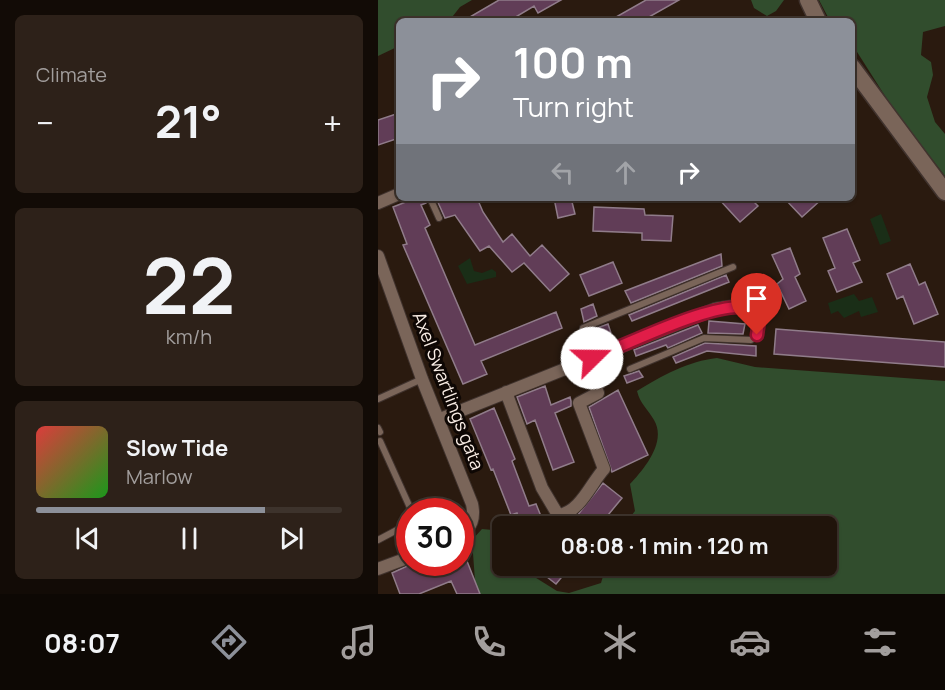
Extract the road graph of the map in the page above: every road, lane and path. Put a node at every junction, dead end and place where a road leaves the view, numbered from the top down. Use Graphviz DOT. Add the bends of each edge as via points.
graph roads {
  1 [pos="808,0"];
  2 [pos="817,18"];
  3 [pos="855,71"];
  4 [pos="945,192"];
  5 [pos="396,195"];
  6 [pos="431,201"];
  7 [pos="378,203"];
  8 [pos="439,218"];
  9 [pos="378,256"];
  10 [pos="733,267"];
  11 [pos="741,305"];
  12 [pos="588,360"];
  13 [pos="630,369"];
  14 [pos="422,379"];
  15 [pos="507,392"];
  16 [pos="378,399"];
  17 [pos="440,419"];
  18 [pos="380,441"];
  19 [pos="387,459"];
  20 [pos="378,463"];
  21 [pos="405,498"];
  22 [pos="468,498"];
  23 [pos="396,530"];
  24 [pos="378,540"];
  25 [pos="396,562"];
  26 [pos="378,569"];
  1 -- 2 [label="street"];
  3 -- 4 [label="street"];
  5 -- 7 [label="street"];
  6 -- 8 [label="lane"];
  9 -- 14 [label="street, Axel Swartlings gata"];
  10 -- 12 [label="lane" via="583,328"];
  11 -- 12 [label="street" via="715,309"];
  11 -- 13 [label="lane" via="752,309 759,321 757,335 751,340 704,338"];
  12 -- 15 [label="street"];
  12 -- 15 [label="street" via="598,393 579,403 604,469 566,514 558,515 542,488"];
  14 -- 16 [label="lane"];
  14 -- 17 [label="street, Axel Swartlings gata"];
  15 -- 17 [label="street"];
  17 -- 22 [label="street, Axel Swartlings gata"];
  18 -- 19 [label="lane"];
  19 -- 20 [label="lane"];
  19 -- 21 [label="lane"];
  23 -- 24 [label="lane"];
  25 -- 26 [label="street"];
}
